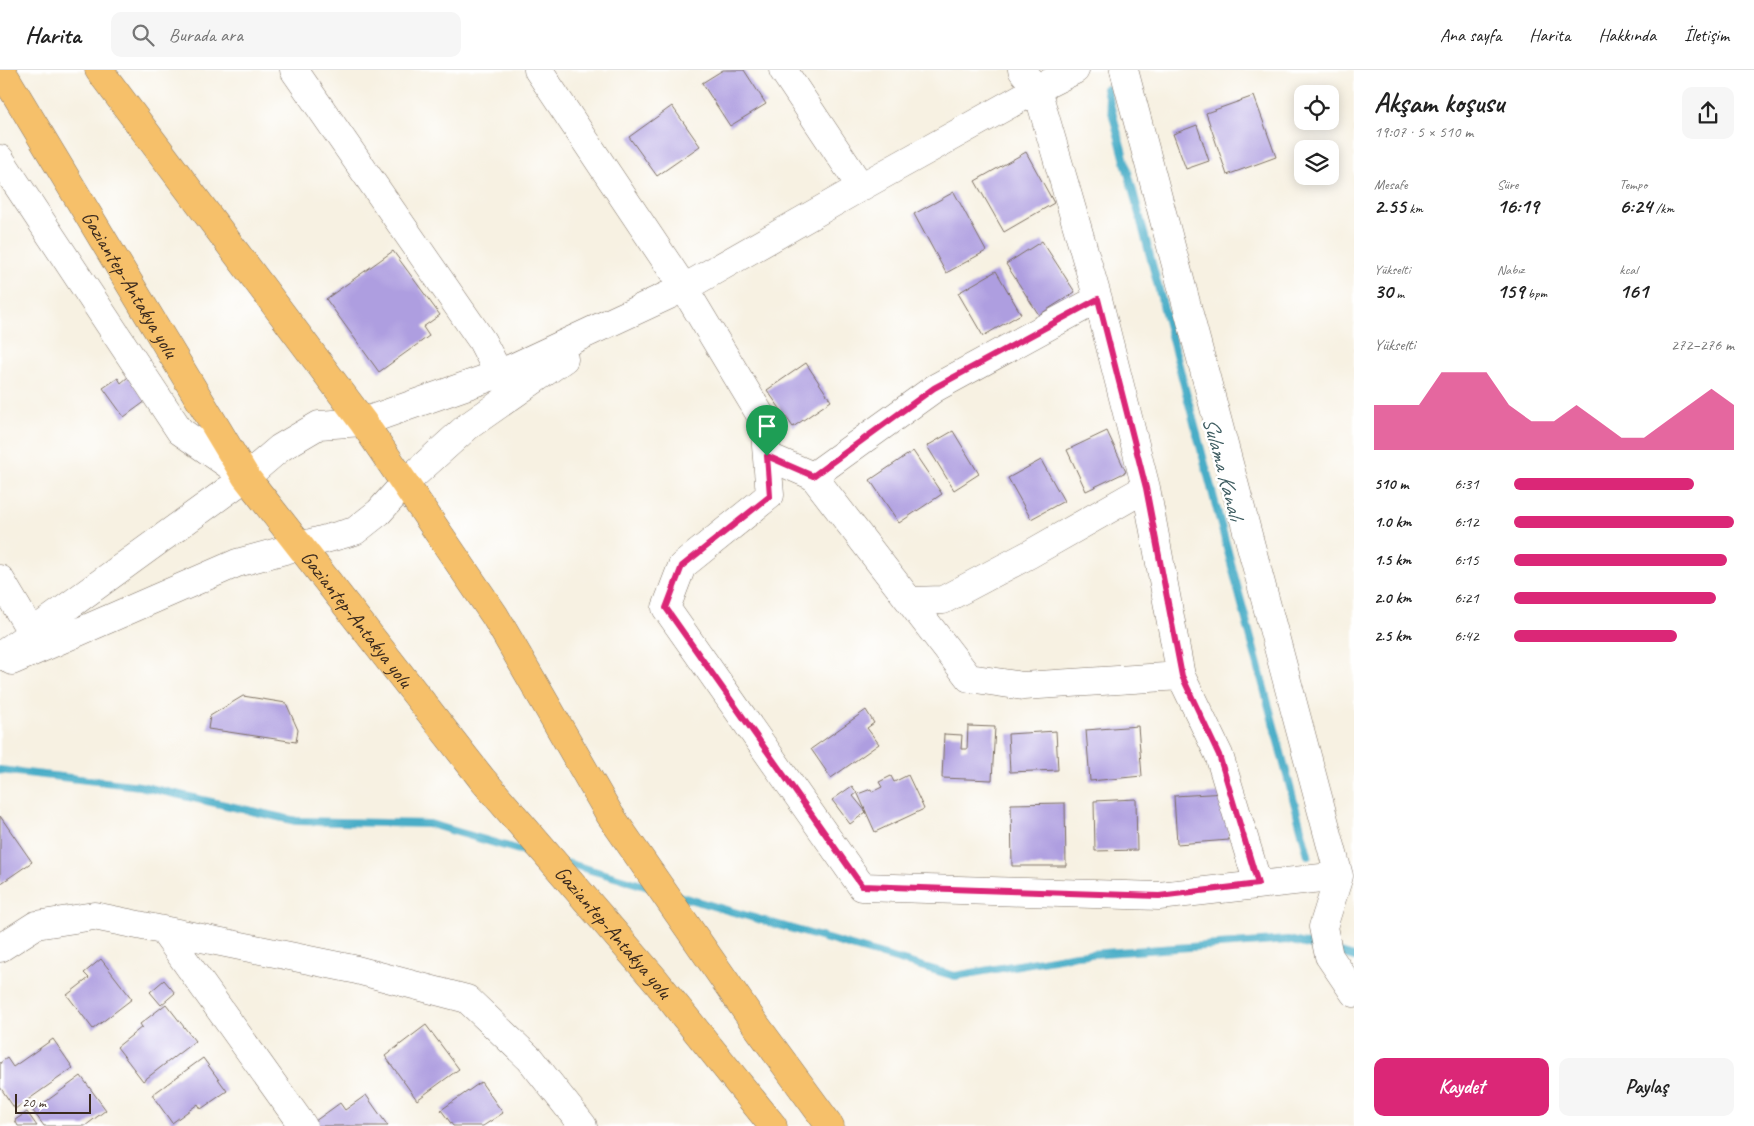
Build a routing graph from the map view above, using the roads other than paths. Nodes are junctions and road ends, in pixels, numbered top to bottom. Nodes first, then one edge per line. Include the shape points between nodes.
1 (1, 70) edge
2 (99, 70) edge
3 (294, 70) edge
4 (538, 70) edge
5 (783, 70) edge
6 (803, 70) edge
7 (1075, 70) edge
8 (1124, 70) edge
9 (1030, 80) edge
10 (0, 159) edge
11 (861, 187) junction
12 (684, 288) junction
13 (1098, 299) junction
14 (638, 309) junction
15 (500, 374) junction
16 (363, 422) junction
17 (767, 456) junction
18 (813, 476) junction
19 (246, 477) junction
20 (405, 483) junction
21 (1146, 488) junction
22 (300, 547) junction
23 (0, 580) edge
24 (910, 601) junction
25 (32, 633) junction
26 (0, 656) edge
27 (0, 666) edge
28 (1182, 676) junction
29 (1339, 876) junction
30 (1258, 884) junction
31 (163, 930) junction
32 (0, 948) edge
33 (1354, 993) edge
34 (303, 1126) edge
35 (583, 1126) edge
36 (773, 1126) edge
37 (830, 1126) edge

1 - 19 highway, Gaziantep-Antakya yolu
2 - 16 highway
3 - 15 street via 482,341
4 - 12 street
5 - 11 street
6 - 11 street
7 - 9 street
8 - 29 street
9 - 11 street
9 - 13 street
10 - 19 street via 180,431
11 - 12 street
12 - 14 street
12 - 17 street via 764,421
13 - 18 street via 934,388
13 - 21 street
14 - 15 street
14 - 20 street via 467,427
15 - 16 street
16 - 19 street via 319,425 280,448
16 - 20 highway
17 - 18 street
17 - 30 street via 770,496 682,566 666,608 862,886 1159,896
18 - 24 street
19 - 22 highway, Gaziantep-Antakya yolu
19 - 25 street
20 - 22 street via 379,512 355,532
20 - 37 highway via 495,616 610,815
21 - 24 street via 944,600
21 - 28 street
22 - 27 street via 237,563
22 - 36 highway, Gaziantep-Antakya yolu via 482,779 656,981
23 - 25 street
24 - 28 street via 969,678 1023,686
25 - 26 street
28 - 30 street via 1219,755
29 - 30 street
29 - 33 street via 1323,927 1329,956
31 - 32 street via 94,916 36,925
31 - 34 street
31 - 35 street via 352,969 467,999 530,1058

